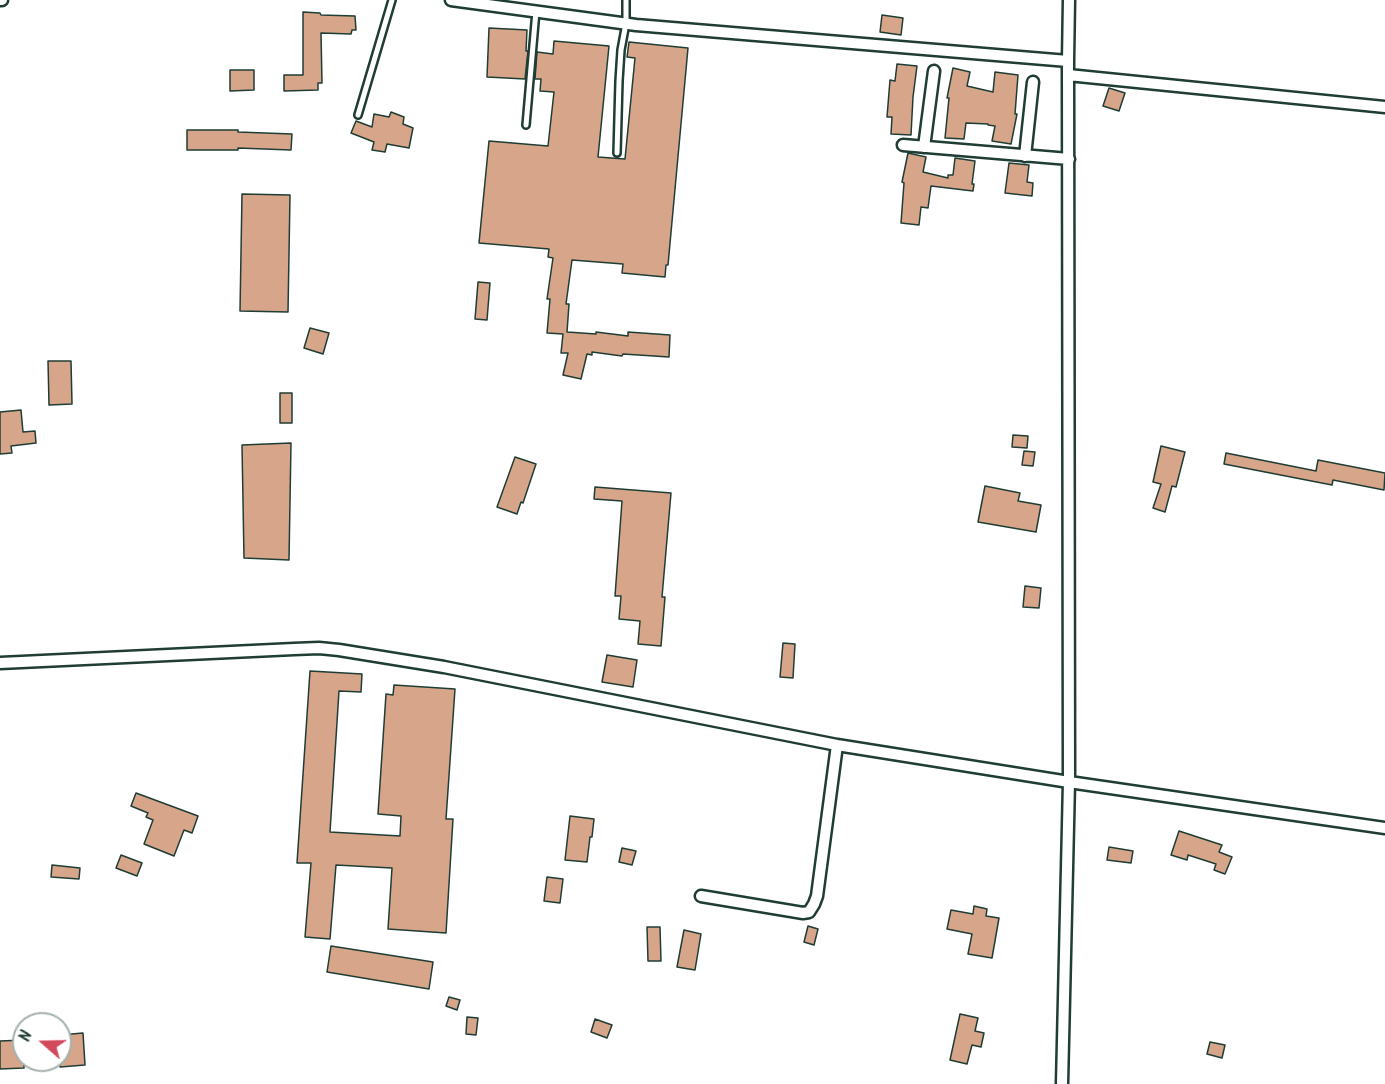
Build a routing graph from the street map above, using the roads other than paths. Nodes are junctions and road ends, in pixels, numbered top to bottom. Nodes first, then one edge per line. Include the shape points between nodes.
1 (392, 0) edge
2 (450, 0) edge
3 (626, 0) edge
4 (1069, 0) edge
5 (536, 11) junction
6 (626, 23) junction
7 (1068, 61) junction
8 (934, 71) dead end
9 (1068, 75) junction
10 (1033, 82) dead end
11 (1385, 107) edge
12 (358, 115) dead end
13 (526, 125) dead end
14 (903, 145) dead end
15 (924, 147) junction
16 (617, 153) dead end
17 (1025, 156) junction
18 (1069, 159) junction
19 (0, 663) edge
20 (837, 745) junction
21 (1070, 782) junction
22 (1385, 828) edge
23 (701, 896) dead end
24 (1062, 1084) edge

1 - 12 lane
2 - 5 street
3 - 6 lane
4 - 7 street
5 - 6 street
5 - 13 lane
6 - 7 street
6 - 16 lane via 621,50
7 - 9 street
8 - 15 street
9 - 11 street
9 - 18 street
10 - 17 street
14 - 15 street
15 - 17 street
17 - 18 street
18 - 21 street
19 - 20 street via 329,649 444,667
20 - 21 street
20 - 23 street via 817,896 808,912
21 - 22 street
21 - 24 street

